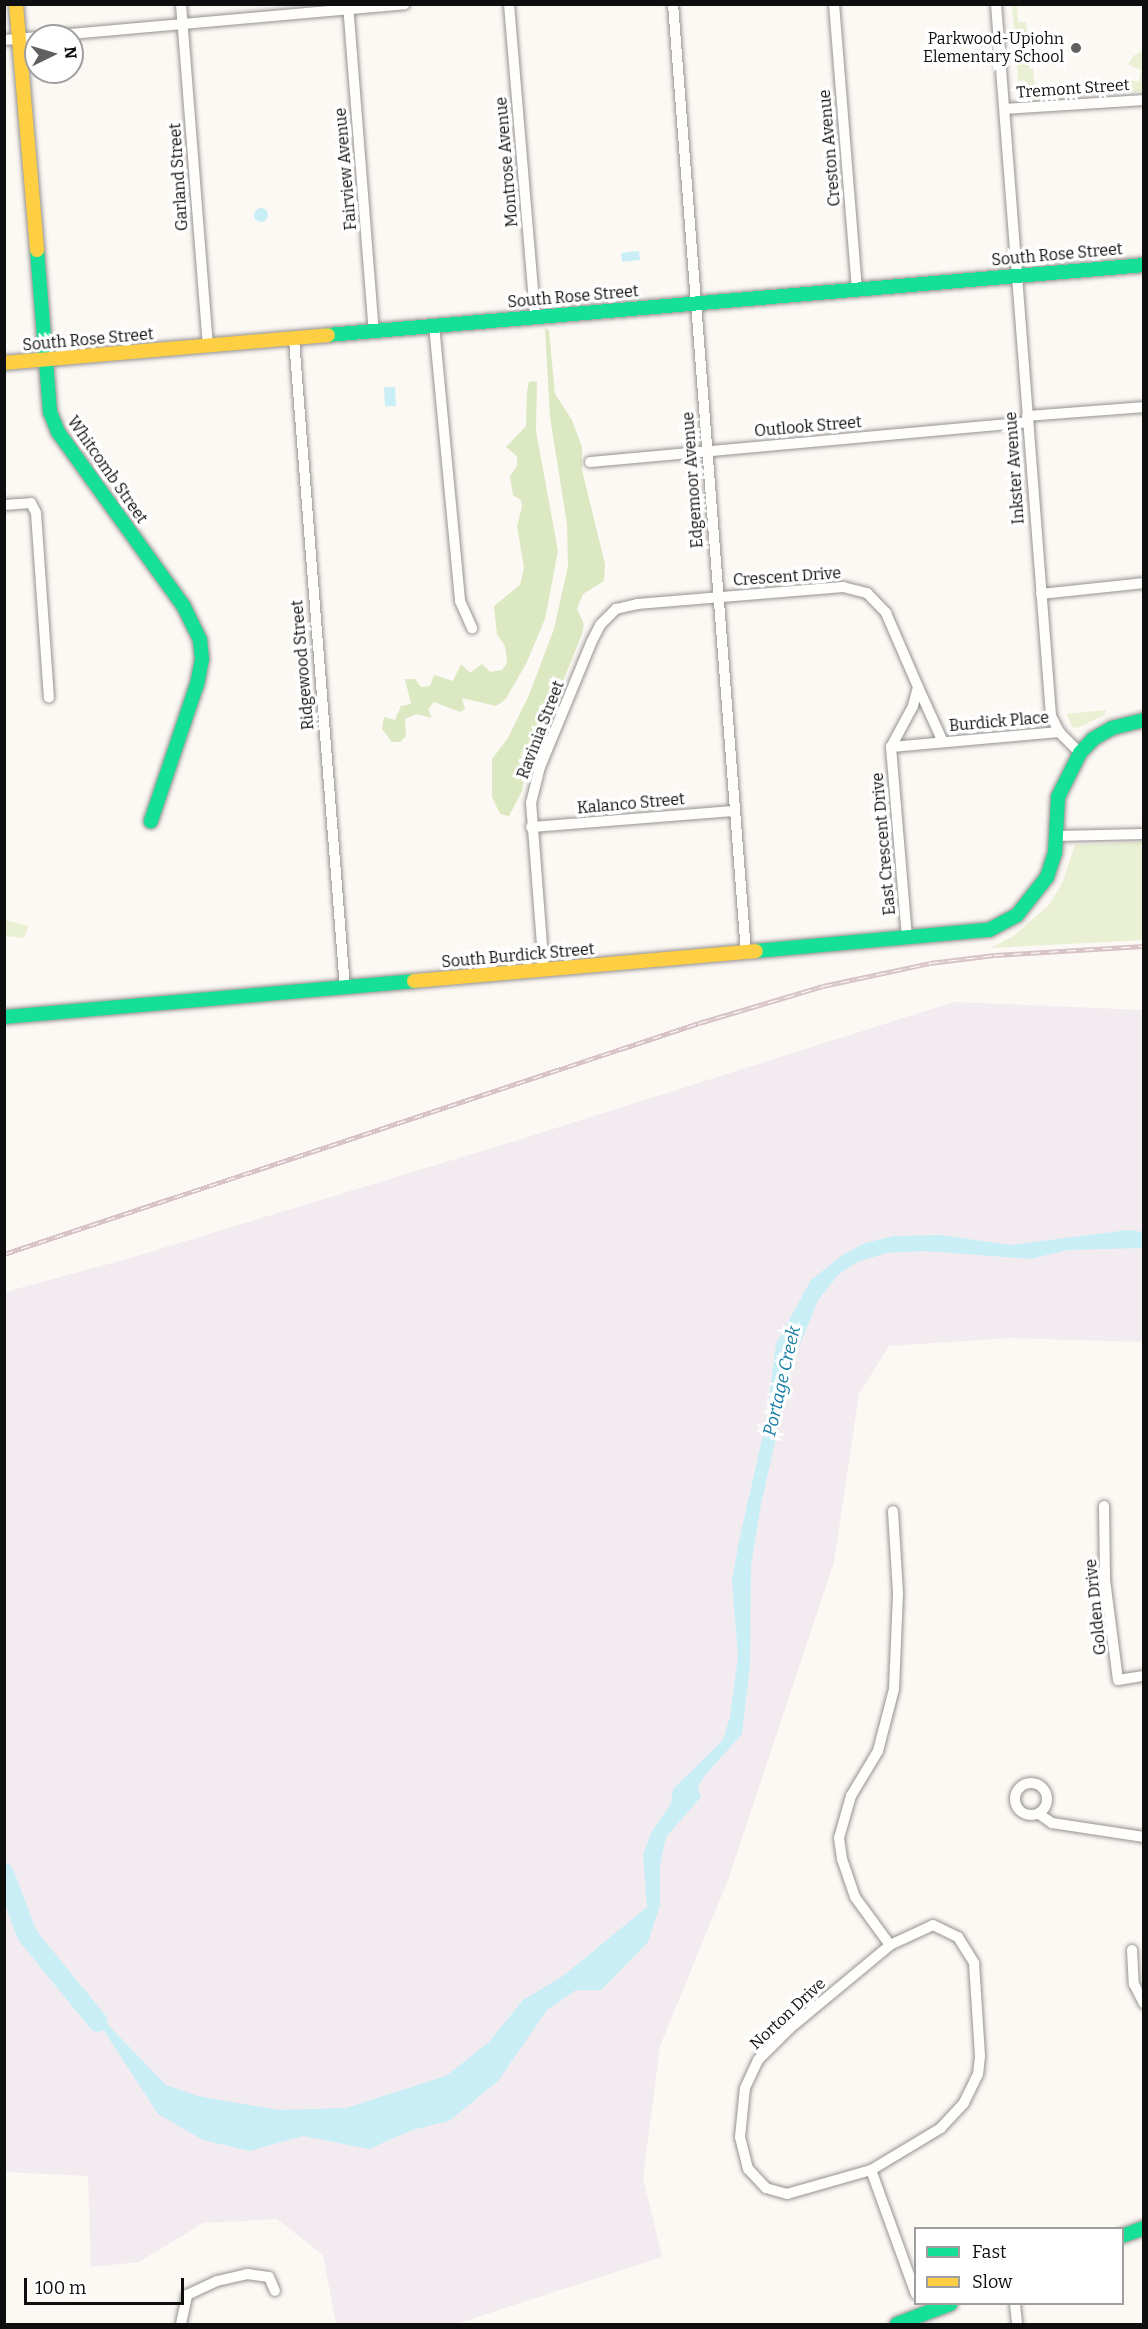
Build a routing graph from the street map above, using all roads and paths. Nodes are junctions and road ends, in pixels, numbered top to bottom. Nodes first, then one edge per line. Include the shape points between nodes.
1 (16, 4) edge
2 (181, 4) edge
3 (405, 4) edge
4 (509, 4) edge
5 (673, 4) edge
6 (834, 4) edge
7 (996, 4) edge
8 (348, 7) edge
9 (183, 23) junction
10 (84, 33) edge
11 (24, 38) edge
12 (19, 39) junction
13 (4, 40) edge
14 (1143, 100) edge
15 (1005, 109) junction
16 (1143, 265) edge
17 (1017, 275) junction
18 (857, 290) junction
19 (694, 303) junction
20 (535, 316) junction
21 (434, 325) junction
22 (374, 331) junction
23 (294, 339) junction
24 (208, 346) junction
25 (45, 360) junction
26 (4, 363) edge
27 (1143, 407) edge
28 (1028, 419) junction
29 (707, 451) junction
30 (590, 462) dead end
31 (4, 505) edge
32 (1143, 583) edge
33 (1041, 594) junction
34 (717, 598) junction
35 (608, 615) joint
36 (472, 628) dead end
37 (918, 687) junction
38 (49, 698) dead end
39 (1143, 720) edge
40 (1059, 732) junction
41 (943, 742) junction
42 (891, 747) junction
43 (1080, 753) junction
44 (734, 811) junction
45 (151, 821) dead end
46 (531, 827) junction
47 (1143, 834) edge
48 (1056, 836) junction
49 (907, 939) junction
50 (746, 953) junction
51 (544, 971) junction
52 (345, 988) junction
53 (4, 1017) edge
54 (1104, 1506) dead end
55 (894, 1511) dead end
56 (1143, 1676) edge
57 (1039, 1814) dead end
58 (1143, 1837) edge
59 (890, 1945) junction
60 (1132, 1950) dead end
61 (1143, 2004) edge
62 (871, 2170) junction
63 (1143, 2228) edge
64 (1124, 2235) edge
65 (275, 2291) dead end
66 (914, 2291) edge
67 (944, 2305) edge
68 (1015, 2305) edge
69 (920, 2309) edge
70 (181, 2325) edge
71 (897, 2325) edge
72 (1017, 2325) edge

1 - 12 street, Whitcomb Street
2 - 9 street, Garland Street
3 - 8 street
4 - 20 street, Montrose Avenue
5 - 19 street, Edgemoor Avenue
6 - 18 street, Creston Avenue
7 - 15 street, Inkster Avenue
8 - 9 street
8 - 22 street, Fairview Avenue
9 - 10 street
9 - 24 street, Garland Street
11 - 12 street
12 - 13 street
12 - 25 street, Whitcomb Street
14 - 15 street, Tremont Street
15 - 17 street, Inkster Avenue
16 - 17 street, South Rose Street
17 - 18 street, South Rose Street
17 - 28 street, Inkster Avenue
18 - 19 street, South Rose Street
19 - 20 street, South Rose Street
19 - 29 street, Edgemoor Avenue
20 - 21 street, South Rose Street
21 - 22 street, South Rose Street
21 - 36 street via 460,600
22 - 23 street, South Rose Street
23 - 24 street, South Rose Street
23 - 52 street, Ridgewood Street
24 - 25 street, South Rose Street
25 - 26 street, South Rose Street
25 - 45 street, Whitcomb Street via 50,412 58,432 184,607 200,640 202,662 197,684
27 - 28 street, Outlook Street
28 - 29 street, Outlook Street
28 - 33 street, Inkster Avenue
29 - 30 street, Outlook Street
29 - 34 street, Edgemoor Avenue
31 - 38 street via 31,503 36,513
32 - 33 street
33 - 40 street, Inkster Avenue via 1051,716
34 - 35 street, Crescent Drive via 637,604
34 - 37 street, Crescent Drive via 843,586 867,593 886,612
34 - 44 street, Edgemoor Avenue
35 - 46 street, Ravinia Street via 591,641 540,767 531,803
37 - 41 street, Burdick Place
37 - 42 street via 913,706
39 - 43 street via 1112,728 1093,739
40 - 41 street, Burdick Place
40 - 43 street, Inkster Avenue
41 - 42 street, Burdick Place
42 - 49 street, East Crescent Drive
43 - 48 street via 1061,787
44 - 46 street, Kalanco Street
44 - 50 street, Edgemoor Avenue
46 - 51 street, Ravinia Street
47 - 48 street
48 - 49 street, South Burdick Street via 1047,877 1027,906 1006,923 989,930
49 - 50 street, South Burdick Street
50 - 51 street, South Burdick Street
51 - 52 street, South Burdick Street
52 - 53 street, South Burdick Street
54 - 56 street, Golden Drive via 1105,1580 1118,1680
55 - 59 street via 898,1593 894,1689 878,1751 851,1796 840,1838 842,1859 855,1897
57 - 58 street via 1061,1825
59 - 62 street, Norton Drive via 933,1925 958,1937 974,1963 980,2056 973,2087 952,2120
59 - 62 street, Norton Drive via 767,2049 748,2080 739,2117 748,2169 756,2180 776,2192 788,2194
60 - 61 street via 1134,1984
62 - 66 street
63 - 64 street
65 - 70 street via 269,2277 247,2274 230,2278 187,2295
67 - 69 street
68 - 72 street
69 - 71 street

